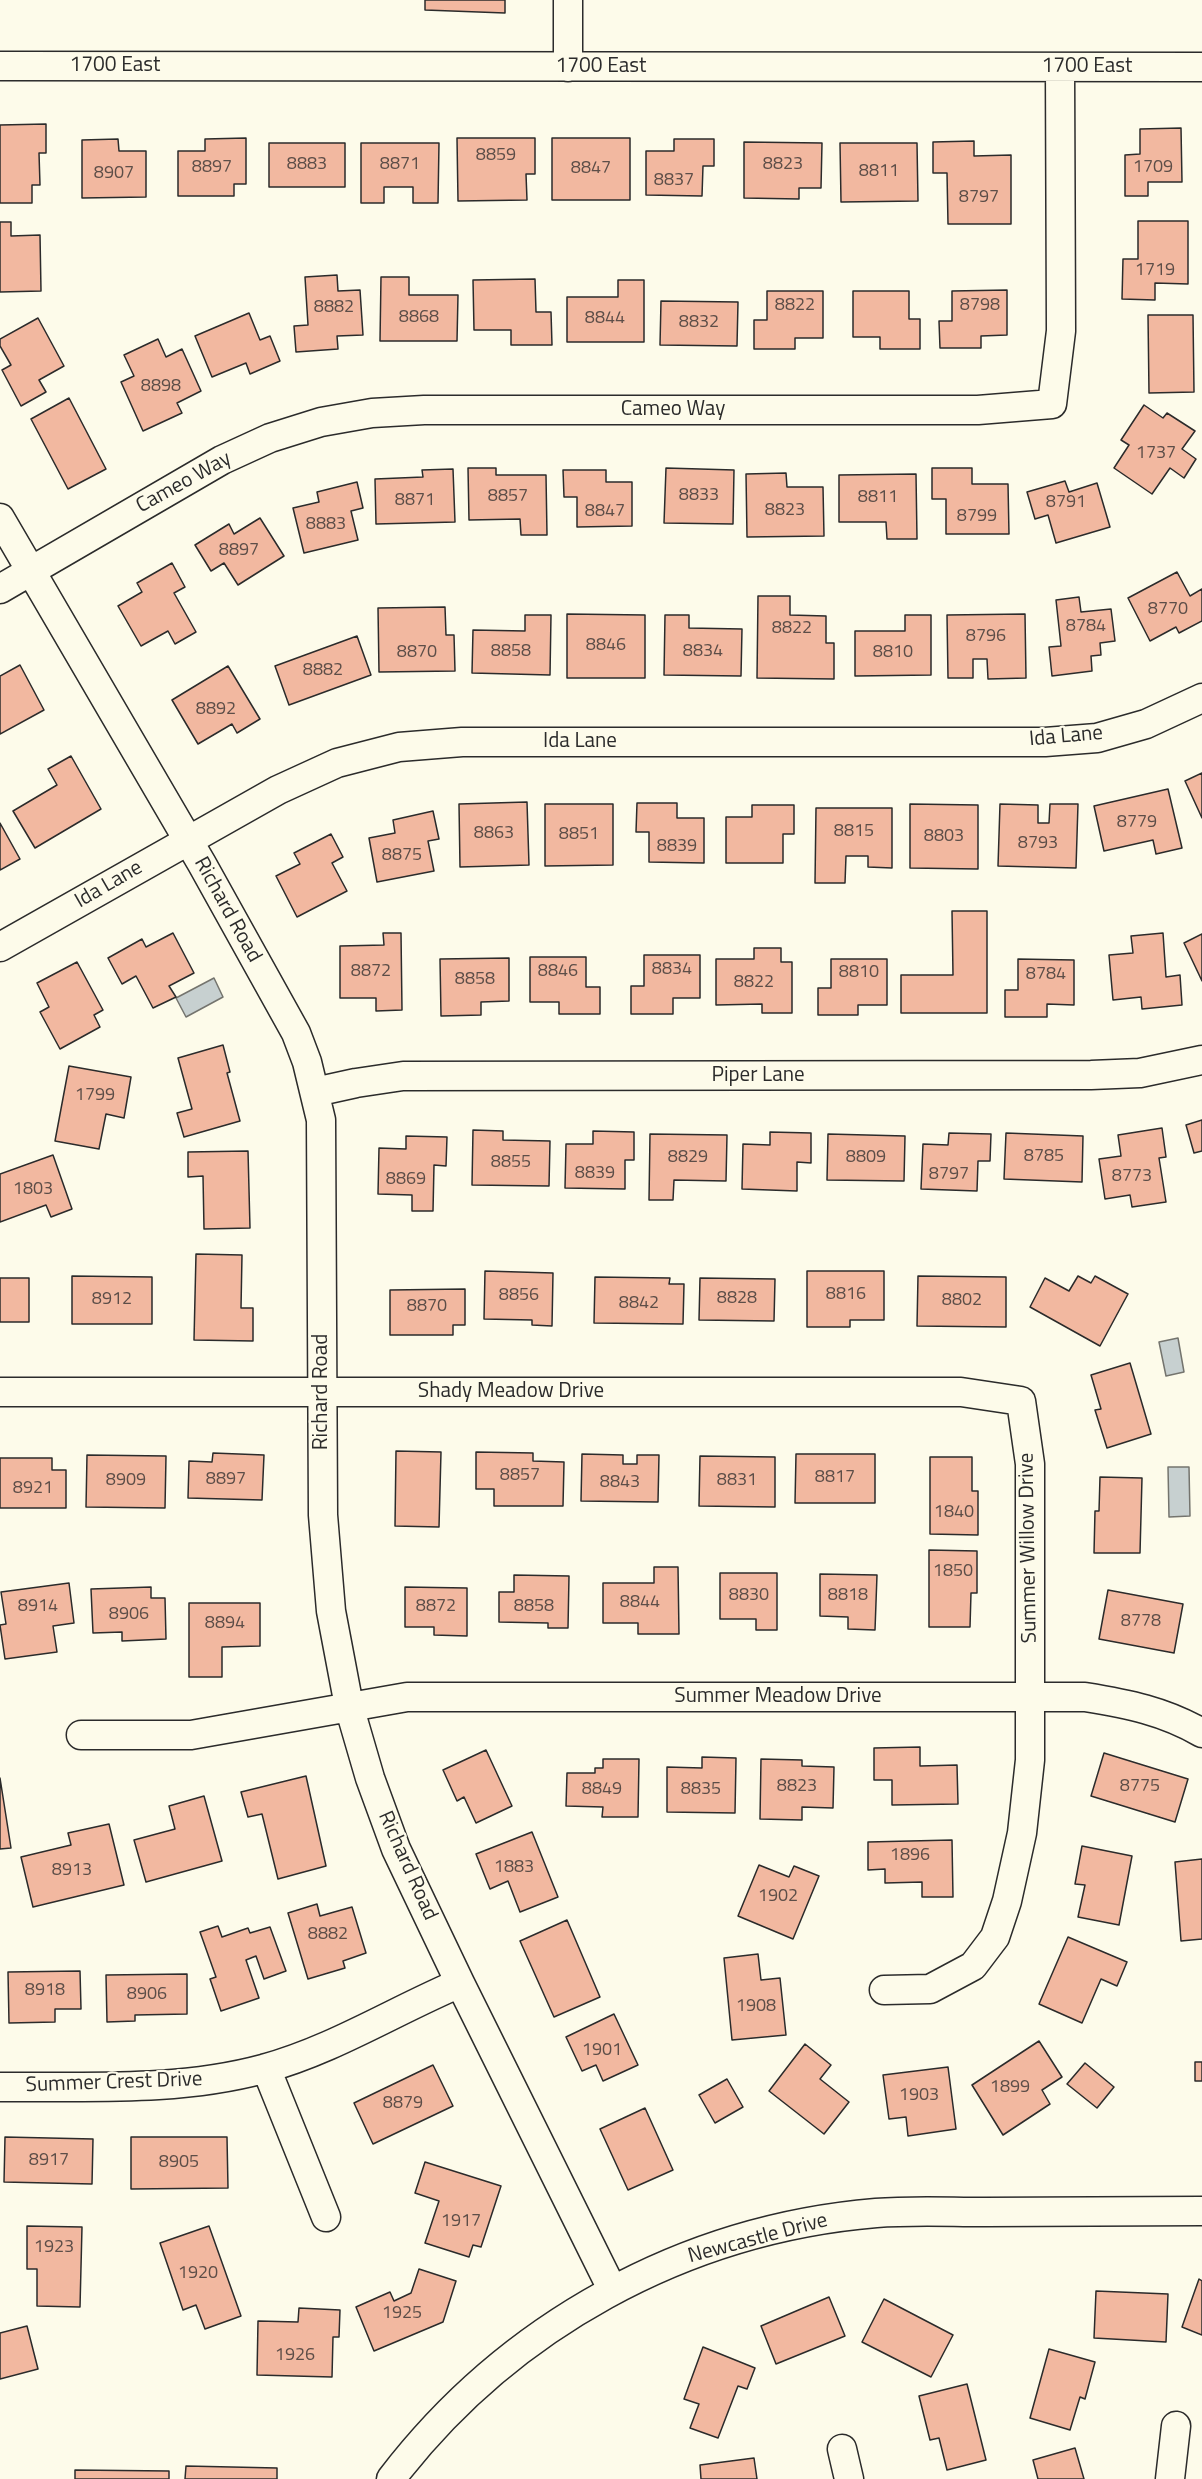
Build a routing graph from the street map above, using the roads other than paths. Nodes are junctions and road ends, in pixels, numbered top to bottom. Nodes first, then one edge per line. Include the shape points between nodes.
1 (568, 0) edge
2 (0, 66) edge
3 (568, 67) junction
4 (1060, 67) junction
5 (1202, 67) edge
6 (0, 518) edge
7 (30, 571) junction
8 (0, 589) edge
9 (1202, 698) edge
10 (188, 840) junction
11 (0, 947) edge
12 (1202, 1060) edge
13 (315, 1092) junction
14 (0, 1392) edge
15 (322, 1393) junction
16 (1021, 1401) joint
17 (1030, 1696) junction
18 (349, 1706) junction
19 (1202, 1733) edge
20 (81, 1735) dead end
21 (460, 1983) junction
22 (884, 1990) dead end
23 (266, 2068) junction
24 (0, 2087) edge
25 (1202, 2211) edge
26 (326, 2217) dead end
27 (612, 2289) junction
28 (1176, 2426) dead end
29 (842, 2449) dead end
30 (391, 2479) edge
31 (849, 2479) edge
32 (1170, 2479) edge

1 - 3 street
2 - 3 street, 1700 East
3 - 4 street, 1700 East
4 - 5 street, 1700 East
4 - 7 street, Cameo Way via 1061,331 1052,404 978,410 372,412 270,438 222,460
6 - 7 street, Richard Road
7 - 8 street, Cameo Way
7 - 10 street, Richard Road
9 - 10 street, Ida Lane via 1146,723 1097,738 1045,742 462,742 399,747 337,763 278,790
10 - 11 street, Ida Lane
10 - 13 street, Richard Road via 296,1033
12 - 13 street, Piper Lane via 1140,1073 1092,1076 403,1076
13 - 15 street, Richard Road via 323,1158
14 - 15 street, Shady Meadow Drive
15 - 16 street, Shady Meadow Drive via 961,1392
15 - 18 street, Richard Road via 323,1515 331,1611
16 - 17 street, Summer Willow Drive via 1030,1464
17 - 18 street, Summer Meadow Drive via 407,1697
17 - 19 street, Summer Meadow Drive via 1085,1697 1137,1705
17 - 22 street, Summer Willow Drive via 1030,1760 1022,1833 995,1937 973,1966 930,1989
18 - 20 street, Summer Meadow Drive via 191,1735
18 - 21 street, Richard Road via 396,1849
21 - 23 street, Summer Crest Drive via 342,2040
21 - 27 street, Richard Road
23 - 24 street, Summer Crest Drive via 190,2084
23 - 26 street
25 - 27 street, Newcastle Drive via 877,2213 798,2224 701,2250
27 - 30 street, Newcastle Drive via 535,2338 492,2374 438,2423
28 - 32 street
29 - 31 street

